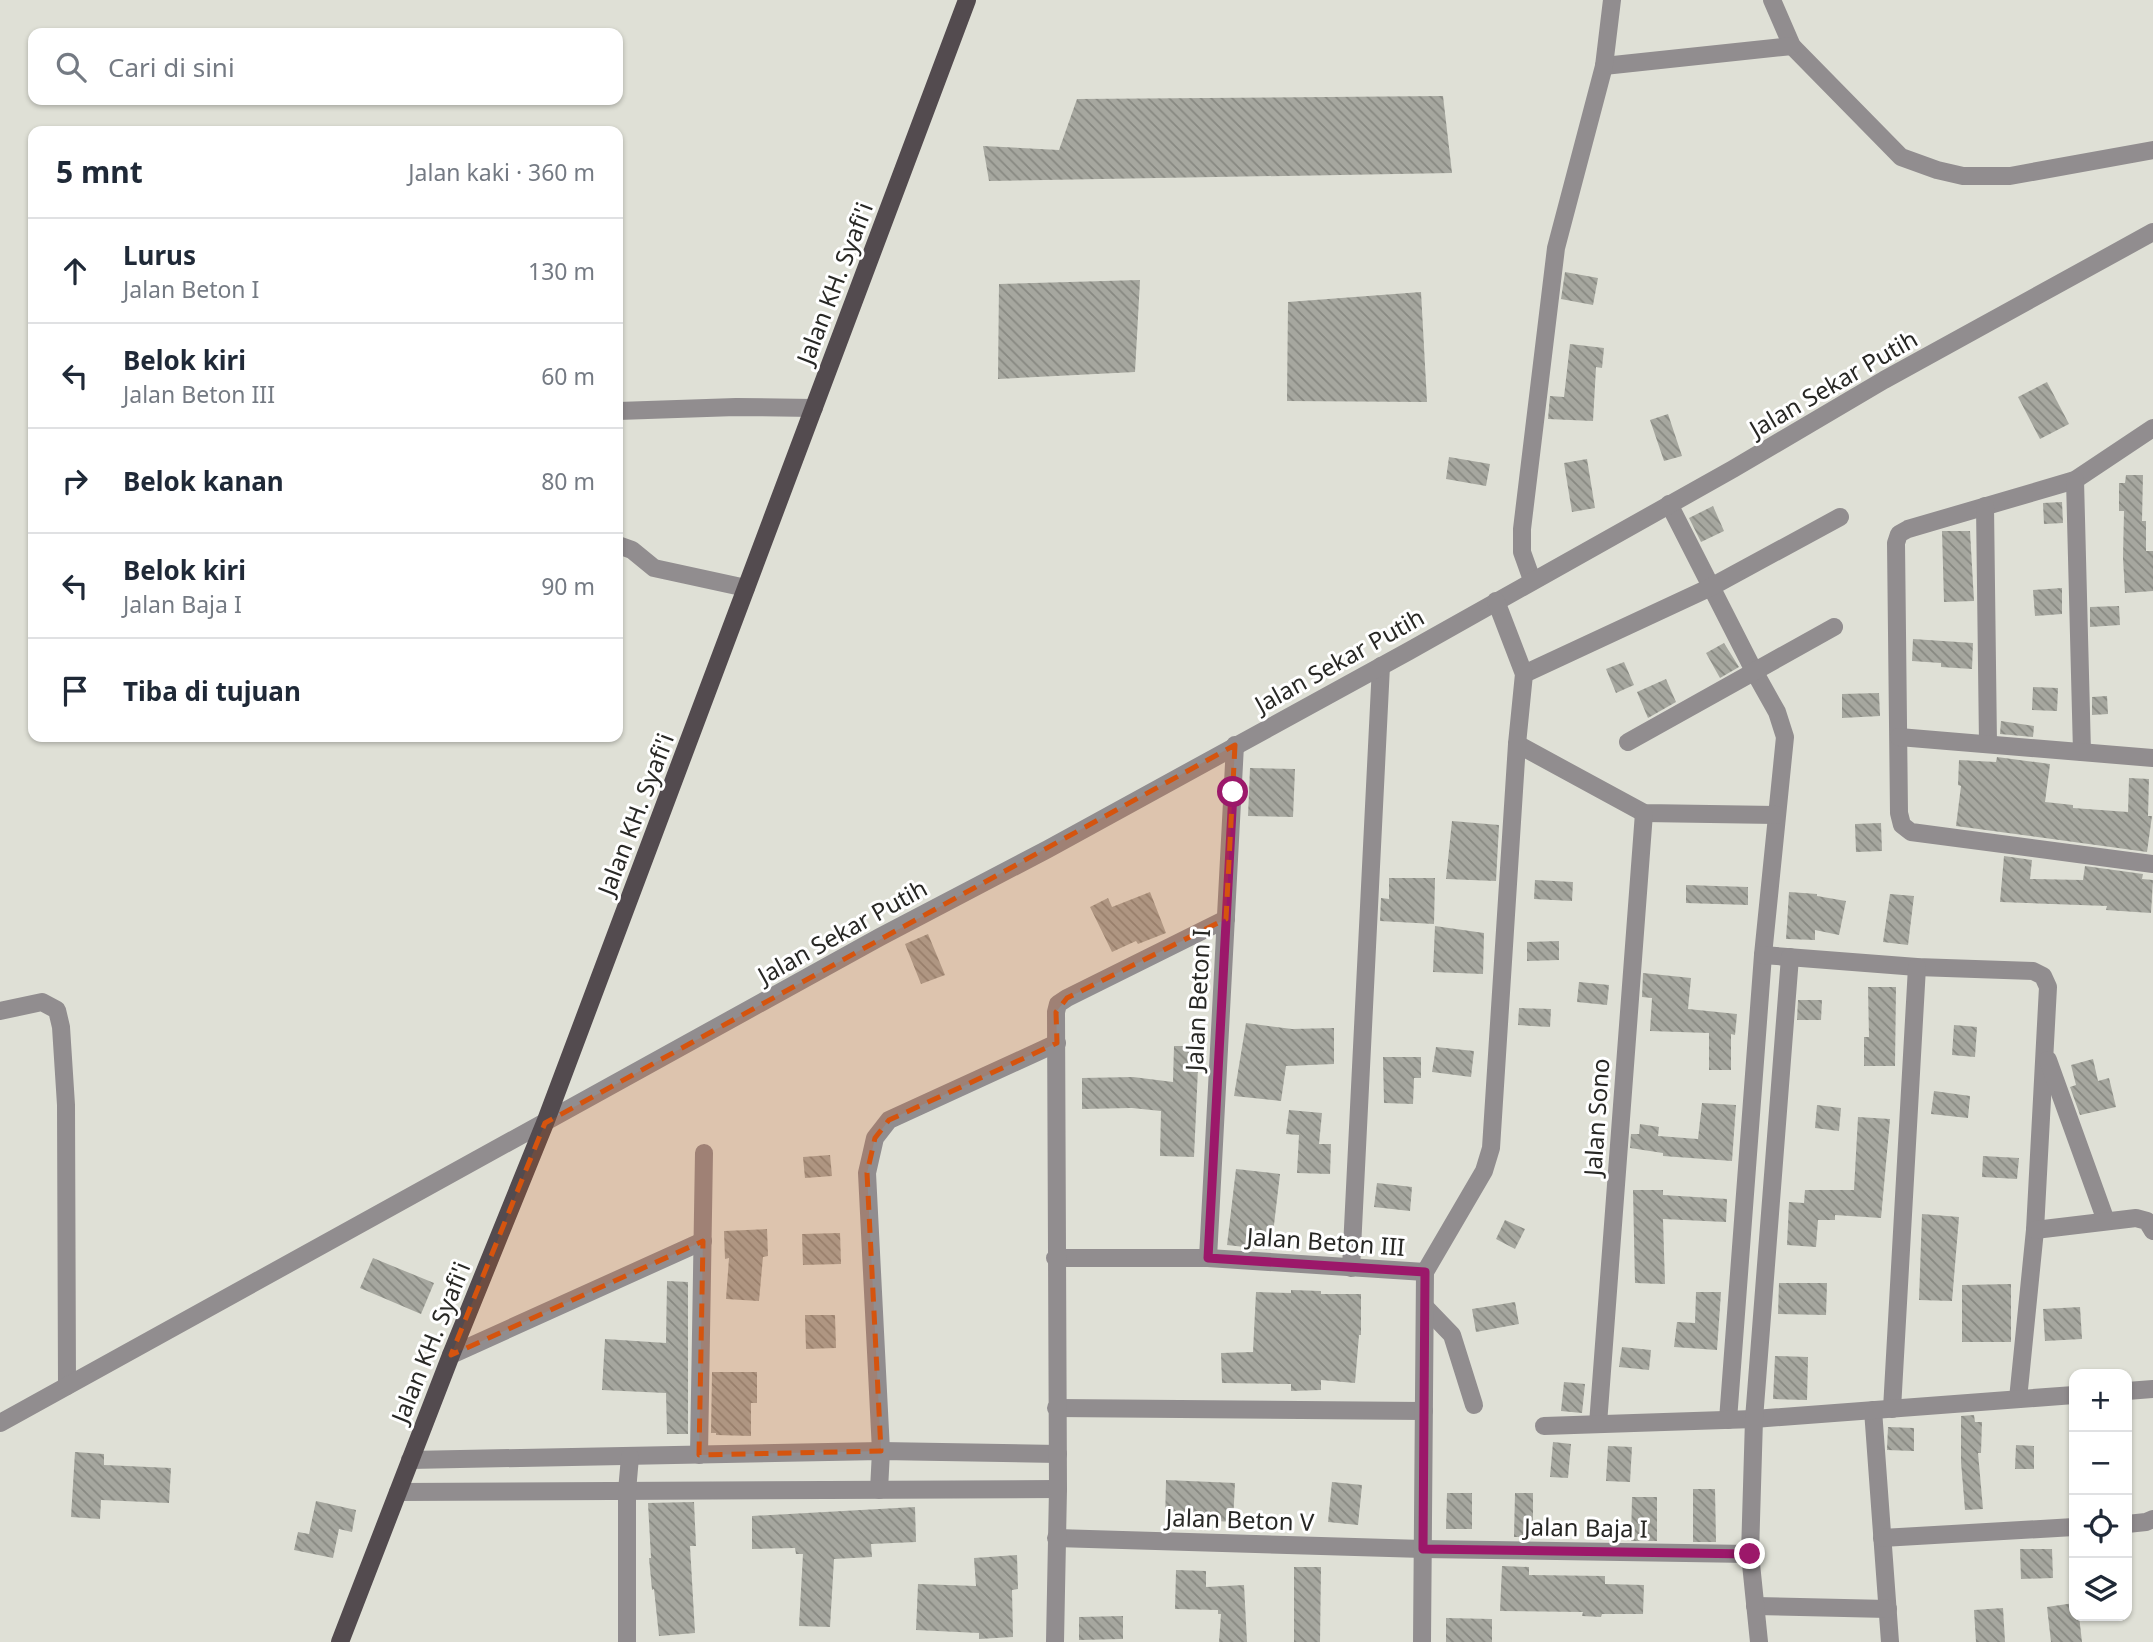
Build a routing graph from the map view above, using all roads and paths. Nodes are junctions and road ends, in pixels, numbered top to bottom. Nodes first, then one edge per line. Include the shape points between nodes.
1 (967, 0) edge
2 (1612, 0) edge
3 (1772, 0) edge
4 (1792, 46) junction
5 (1604, 66) junction
6 (2153, 150) edge
7 (2153, 232) edge
8 (814, 408) junction
9 (623, 411) edge
10 (2153, 428) edge
11 (2074, 480) junction
12 (1669, 505) junction
13 (1985, 506) junction
14 (1840, 517) dead end
15 (623, 547) edge
16 (1532, 580) junction
17 (746, 587) junction
18 (1711, 587) junction
19 (1496, 601) junction
20 (1834, 627) dead end
21 (1381, 666) junction
22 (1754, 671) junction
23 (1524, 674) junction
24 (1899, 737) junction
25 (1517, 741) junction
26 (1628, 742) dead end
27 (1988, 744) junction
28 (1236, 745) junction
29 (2082, 752) junction
30 (2153, 758) edge
31 (1644, 813) junction
32 (1776, 815) junction
33 (2153, 864) edge
34 (1226, 919) junction
35 (1763, 955) junction
36 (1790, 957) junction
37 (1917, 967) junction
38 (0, 1011) edge
39 (1057, 1043) junction
40 (2045, 1052) junction
41 (545, 1123) junction
42 (704, 1153) dead end
43 (2106, 1221) junction
44 (2035, 1230) junction
45 (2153, 1231) edge
46 (703, 1241) junction
47 (1055, 1258) junction
48 (1208, 1258) junction
49 (1351, 1268) junction
50 (1425, 1272) junction
51 (1425, 1307) junction
52 (451, 1355) junction
53 (67, 1386) junction
54 (2153, 1389) edge
55 (2132, 1391) edge
56 (2069, 1395) edge
57 (2018, 1399) junction
58 (1474, 1405) dead end
59 (1056, 1408) junction
60 (1892, 1409) junction
61 (1873, 1410) junction
62 (1424, 1411) junction
63 (1754, 1419) junction
64 (1728, 1420) junction
65 (0, 1423) edge
66 (1598, 1424) junction
67 (1544, 1426) dead end
68 (881, 1451) junction
69 (1058, 1454) junction
70 (699, 1455) junction
71 (630, 1457) junction
72 (410, 1460) junction
73 (1058, 1489) junction
74 (879, 1490) junction
75 (627, 1491) junction
76 (398, 1492) junction
77 (2153, 1519) edge
78 (2132, 1524) edge
79 (2069, 1527) edge
80 (1056, 1538) junction
81 (1882, 1538) junction
82 (1423, 1549) junction
83 (1750, 1554) junction
84 (1755, 1606) junction
85 (1888, 1609) junction
86 (340, 1642) edge
87 (627, 1642) edge
88 (1055, 1642) edge
89 (1422, 1642) edge
90 (1759, 1642) edge
91 (1890, 1642) edge

1 - 8 main road, Jalan KH. Syafi'i
2 - 5 street
3 - 4 street
4 - 5 street
4 - 6 street via 1901,157 1937,170 1964,176 2010,176
5 - 16 street via 1556,248 1522,529 1522,552
7 - 12 street, Jalan Sekar Putih
8 - 9 street
8 - 17 main road, Jalan KH. Syafi'i
10 - 11 street
11 - 13 street
11 - 29 street
12 - 16 street, Jalan Sekar Putih
12 - 18 street
13 - 24 street via 1899,534
13 - 27 street
14 - 18 street
15 - 17 street via 654,568
16 - 19 street, Jalan Sekar Putih
17 - 41 main road, Jalan KH. Syafi'i
18 - 22 street
18 - 23 street
19 - 21 street, Jalan Sekar Putih
19 - 23 street
20 - 22 street
21 - 28 street, Jalan Sekar Putih
21 - 49 street
22 - 26 street
22 - 32 street via 1785,737
23 - 25 street
24 - 27 street
24 - 33 street via 1899,813 1902,825 1911,832
25 - 31 street
25 - 50 street via 1491,1148 1484,1171
27 - 29 street
28 - 34 street, Jalan Beton I
28 - 41 street, Jalan Sekar Putih
29 - 30 street
31 - 32 street
31 - 66 street, Jalan Sono
32 - 35 street
34 - 39 street via 1058,1004
34 - 48 street, Jalan Beton I
35 - 36 street
35 - 64 street
36 - 37 street
36 - 63 street
37 - 40 street via 2033,971 2043,976 2048,987
37 - 60 street
38 - 53 street via 42,1002 57,1010 61,1027 66,1105
39 - 47 street
39 - 68 street via 890,1120 875,1138 867,1172
40 - 43 street
40 - 44 street
41 - 52 main road, Jalan KH. Syafi'i
41 - 53 street, Jalan Sekar Putih
42 - 46 street
43 - 44 street
43 - 45 street via 2136,1217 2147,1221
44 - 57 street
46 - 52 street
46 - 70 street
47 - 48 street, Jalan Beton III
47 - 59 street
48 - 49 street, Jalan Beton III
49 - 50 street, Jalan Beton III
50 - 51 street
51 - 58 street via 1452,1335
51 - 62 street
52 - 72 main road, Jalan KH. Syafi'i
53 - 65 street, Jalan Sekar Putih
54 - 55 street
56 - 57 street
57 - 60 street
59 - 62 street
59 - 69 street
60 - 61 street
61 - 63 street
61 - 81 street
62 - 82 street
63 - 64 street
63 - 83 street
64 - 66 street
66 - 67 street
68 - 69 street
68 - 70 street
68 - 74 street
69 - 73 street
70 - 71 street
71 - 72 street
71 - 75 street
72 - 76 main road, Jalan KH. Syafi'i
73 - 74 street
73 - 80 street
74 - 75 street
75 - 76 street
75 - 87 street
76 - 86 main road, Jalan KH. Syafi'i
77 - 78 street
79 - 81 street
80 - 82 street, Jalan Beton V
80 - 88 street
81 - 85 street
82 - 83 street, Jalan Baja I
82 - 89 street
83 - 84 street
84 - 85 street
84 - 90 street
85 - 91 street

